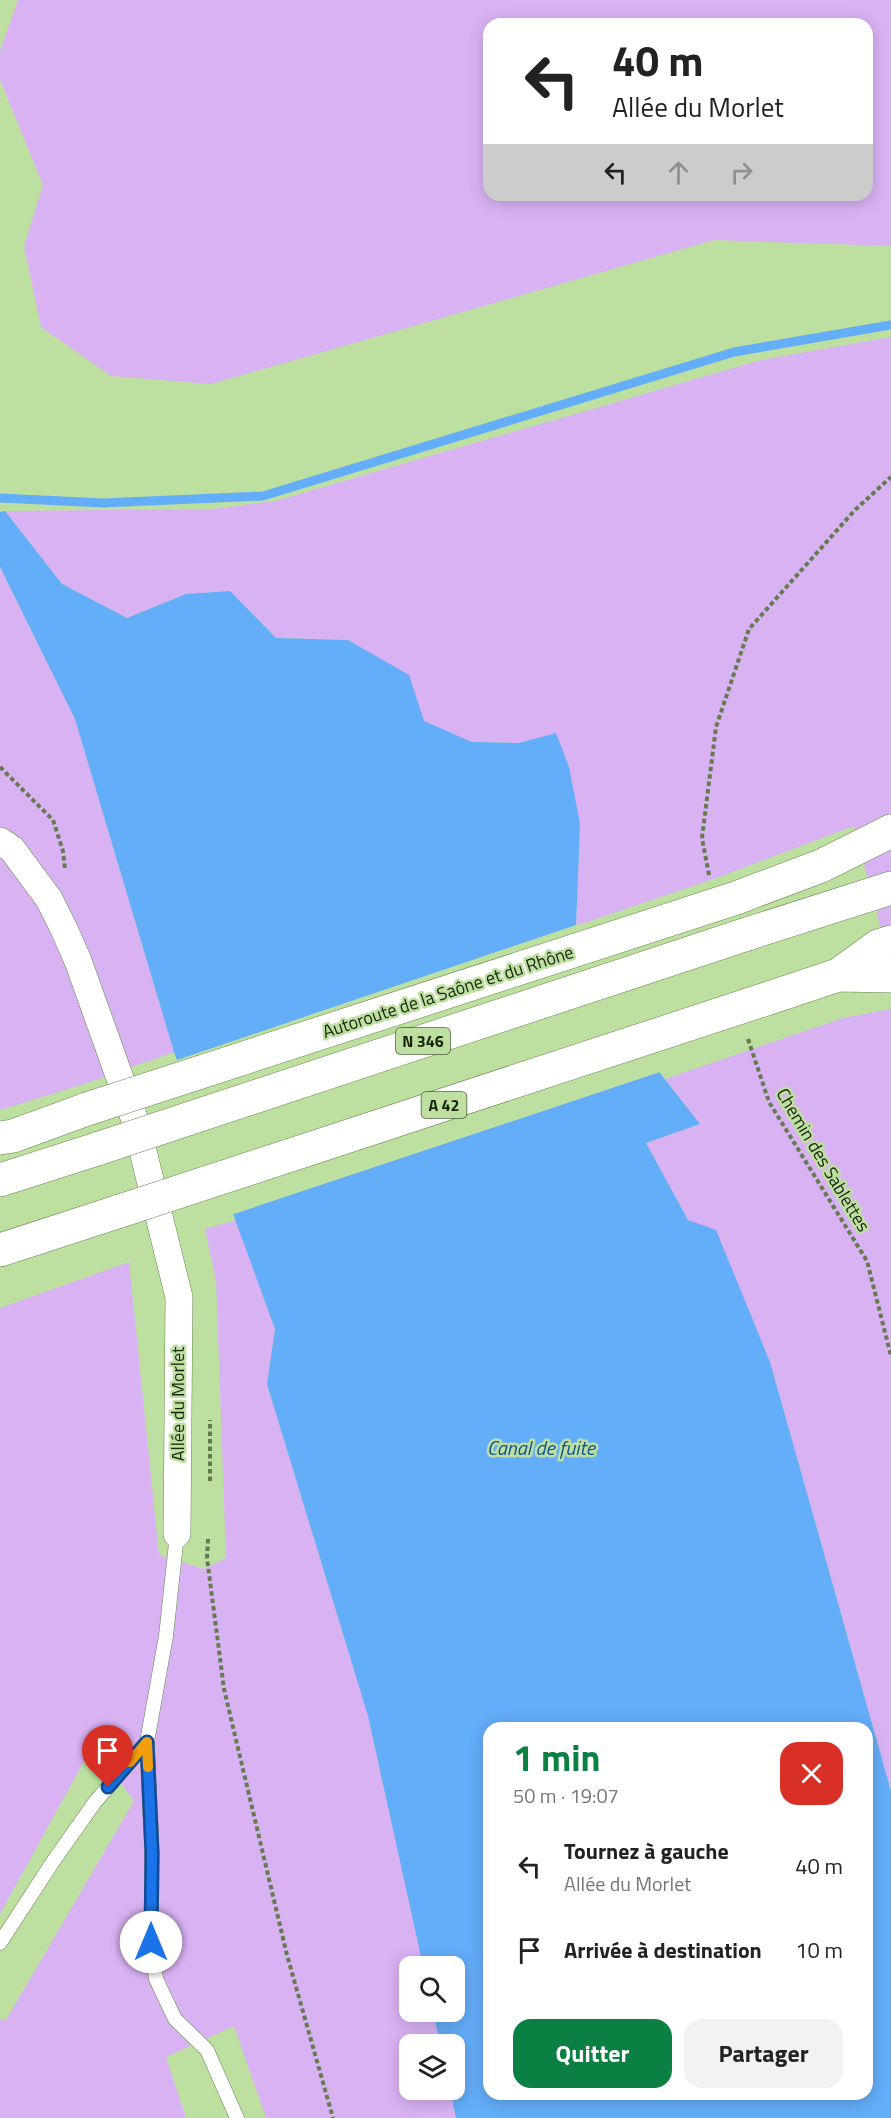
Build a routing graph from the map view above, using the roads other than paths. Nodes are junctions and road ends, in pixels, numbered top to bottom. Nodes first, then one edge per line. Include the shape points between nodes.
1 (891, 831) edge
2 (6, 845) edge
3 (891, 888) edge
4 (885, 944) edge
5 (838, 975) junction
6 (891, 976) edge
7 (4, 1138) edge
8 (0, 1180) edge
9 (0, 1250) edge
10 (177, 1534) joint
11 (147, 1742) junction
12 (0, 1943) edge
13 (237, 2118) edge

1 - 7 highway, Autoroute de la Saône et du Rhône, bridge via 821,866 723,890
2 - 10 street, Allée du Morlet via 49,899 78,962 136,1123 179,1297
3 - 8 highway, N 346, bridge
4 - 5 highway
5 - 6 highway, A 42
5 - 9 highway, A 42, bridge
10 - 11 lane, Allée du Morlet via 166,1636
11 - 12 lane via 95,1802
11 - 13 lane, Allée du Morlet via 151,1942 156,1979 175,2019 207,2050

